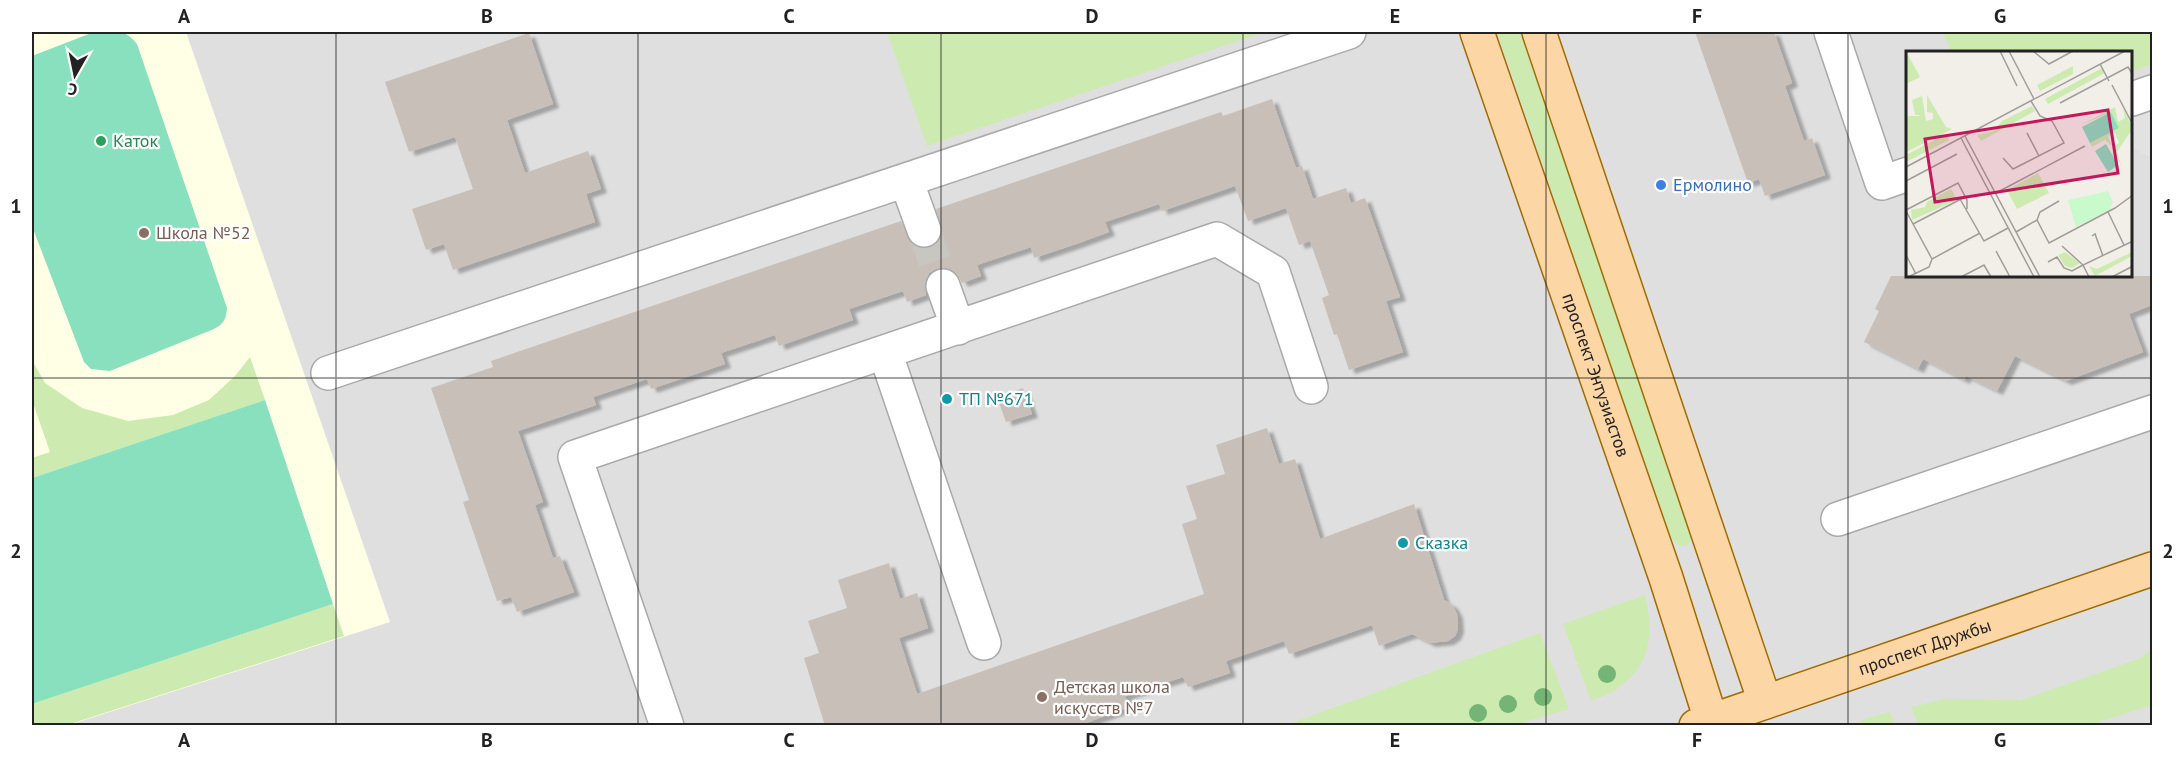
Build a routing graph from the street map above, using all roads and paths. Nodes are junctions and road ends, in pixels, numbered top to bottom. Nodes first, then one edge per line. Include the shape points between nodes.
1 (1349, 32) edge
2 (1477, 32) edge
3 (1539, 32) edge
4 (1831, 32) edge
5 (2152, 92) edge
6 (2133, 99) edge
7 (1906, 175) edge
8 (906, 180) junction
9 (924, 230) tunnel mouth
10 (943, 286) tunnel mouth
11 (958, 328) junction
12 (885, 352) junction
13 (328, 373) dead end
14 (1311, 387) dead end
15 (2152, 412) edge
16 (1838, 519) dead end
17 (2152, 568) edge
18 (984, 643) dead end
19 (1765, 702) junction
20 (1704, 723) edge
21 (667, 726) edge

1 - 8 lane
2 - 20 main road, проспект Энтузиастов via 1662,567
3 - 19 main road
4 - 7 lane via 1882,183
5 - 6 lane
8 - 9 lane
8 - 13 lane
10 - 11 lane
11 - 12 lane
11 - 14 lane via 1217,239 1273,272
12 - 18 lane
12 - 21 lane via 575,457
15 - 16 lane
17 - 19 main road, проспект Дружбы
19 - 20 main road, проспект Дружбы

